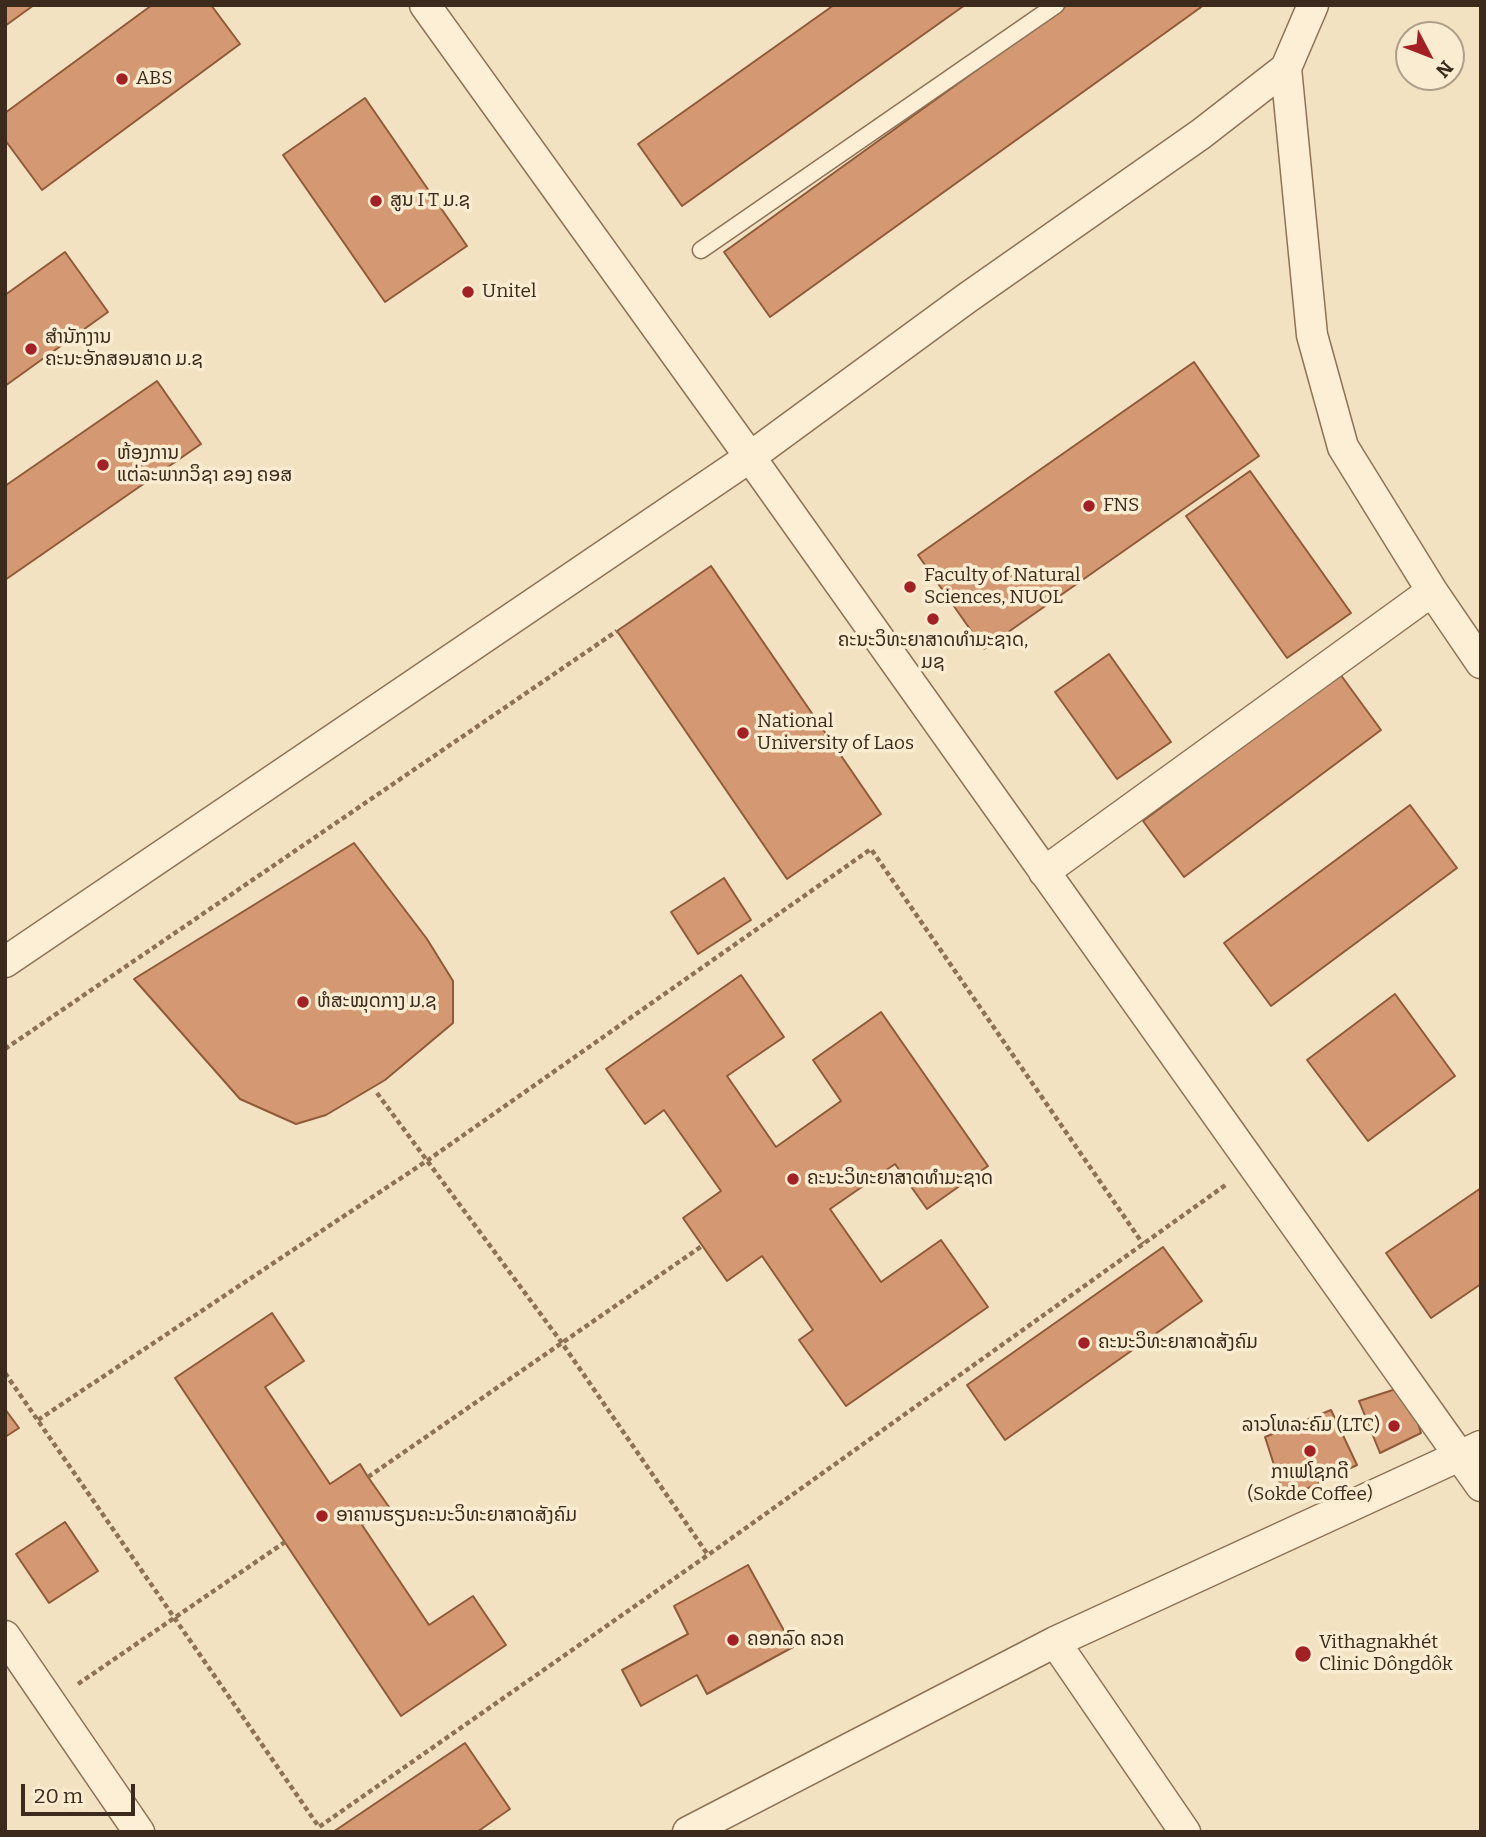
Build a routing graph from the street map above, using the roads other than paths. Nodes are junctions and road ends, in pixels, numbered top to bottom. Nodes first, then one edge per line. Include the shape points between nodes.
1 (425, 5) edge
2 (1056, 5) edge
3 (1313, 5) edge
4 (1286, 68) junction
5 (701, 250) dead end
6 (750, 457) junction
7 (1432, 591) junction
8 (1481, 663) edge
9 (1044, 872) junction
10 (5, 962) edge
11 (1470, 1451) edge
12 (1481, 1486) edge
13 (5, 1636) edge
14 (1055, 1642) junction
15 (139, 1832) edge
16 (688, 1832) edge
17 (1185, 1832) edge

1 - 6 street
2 - 5 lane
3 - 4 street
4 - 6 street
4 - 7 street via 1312,335 1343,447
6 - 9 street
6 - 10 street
7 - 8 street
7 - 9 street
9 - 11 street via 1254,1165
11 - 12 street
11 - 14 street
13 - 15 street
14 - 16 street
14 - 17 street

